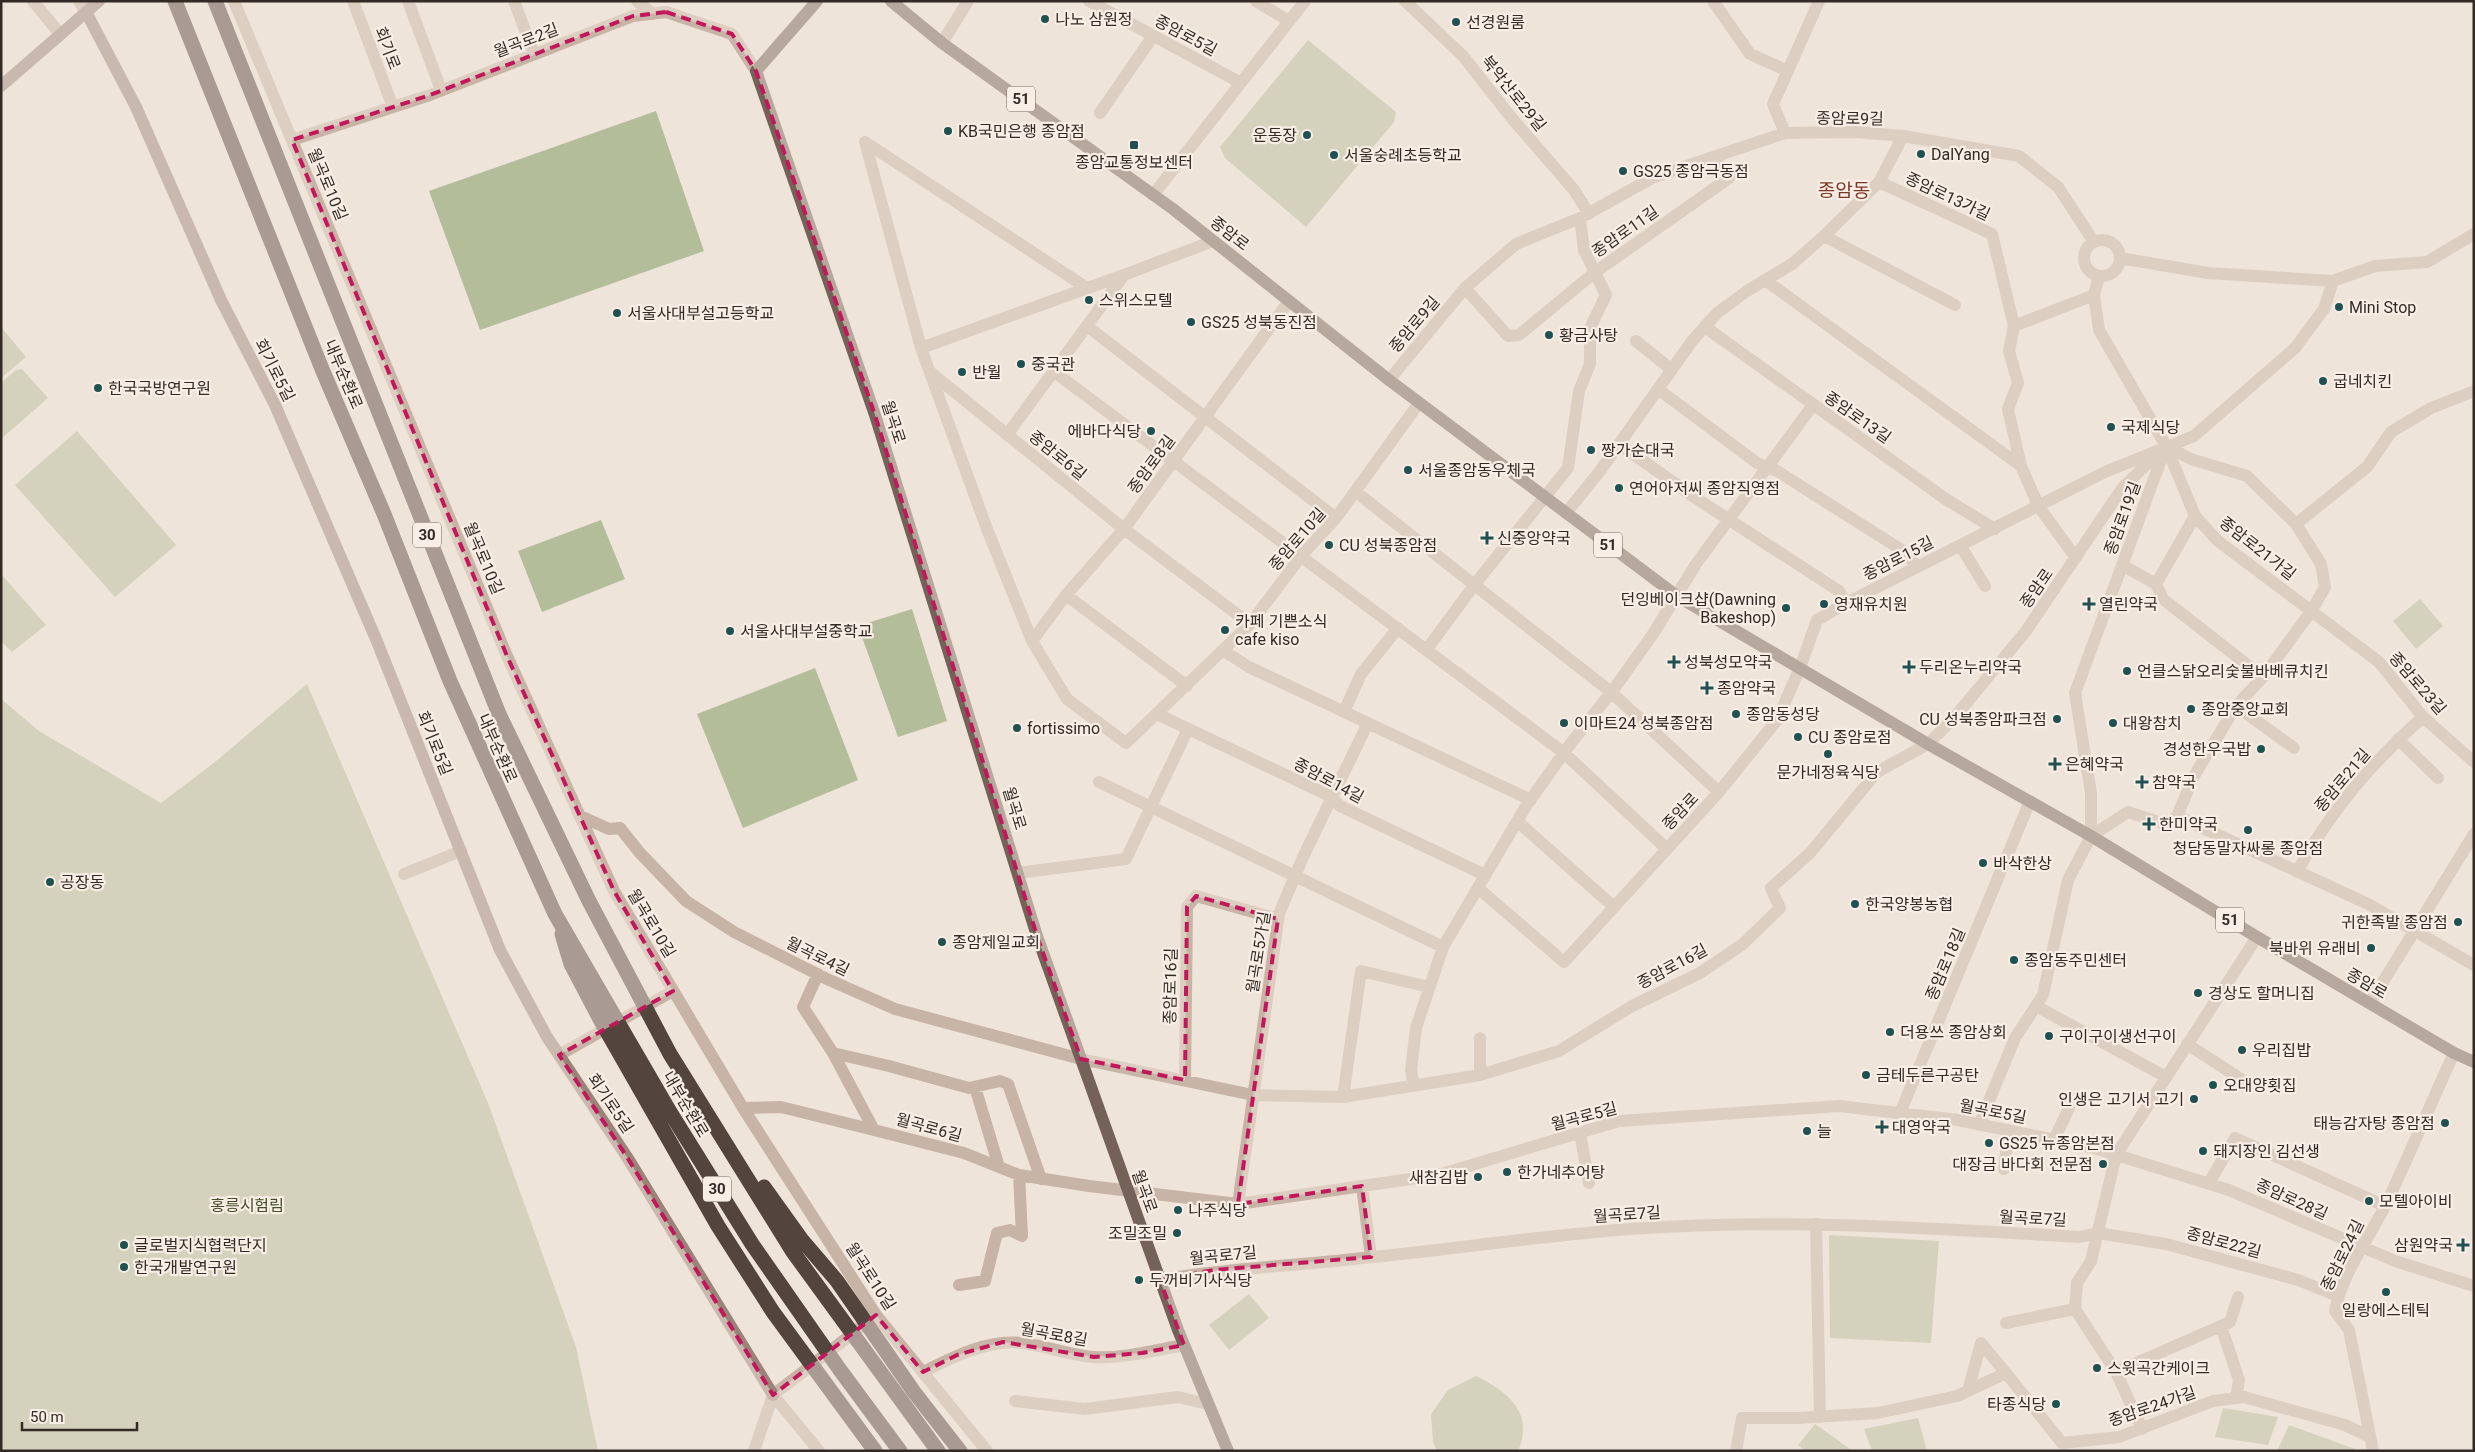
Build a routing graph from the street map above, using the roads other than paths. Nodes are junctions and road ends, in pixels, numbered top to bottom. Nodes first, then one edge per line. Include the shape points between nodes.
1 (33, 1) edge
2 (99, 1) edge
3 (176, 1) edge
4 (215, 1) edge
5 (234, 1) edge
6 (353, 1) edge
7 (408, 1) edge
8 (514, 1) edge
9 (637, 1) edge
10 (817, 1) edge
11 (891, 1) edge
12 (968, 1) edge
13 (1089, 1) edge
14 (1256, 1) edge
15 (1305, 1) edge
16 (1405, 1) edge
17 (1713, 1) edge
18 (1819, 1) edge
19 (82, 6) edge
20 (653, 14) junction
21 (1289, 21) junction
22 (60, 34) junction
23 (1153, 36) junction
24 (942, 43) junction
25 (534, 54) junction
26 (756, 71) junction
27 (1788, 71) junction
28 (1241, 83) junction
29 (1, 86) edge
30 (441, 90) junction
31 (393, 107) junction
32 (1100, 113) dead end
33 (1786, 133) junction
34 (1903, 136) junction
35 (292, 140) junction
36 (1714, 157) junction
37 (1879, 182) junction
38 (1153, 194) junction
39 (1585, 216) junction
40 (1824, 236) junction
41 (1213, 241) junction
42 (2094, 242) junction
43 (2471, 242) edge
44 (2120, 258) junction
45 (1594, 273) junction
46 (1124, 275) junction
47 (2098, 276) junction
48 (1765, 280) junction
49 (2333, 281) junction
50 (1087, 288) junction
51 (1465, 288) junction
52 (2094, 295) junction
53 (1288, 301) junction
54 (1955, 305) dead end
55 (1087, 326) junction
56 (2014, 326) junction
57 (1705, 327) junction
58 (1636, 341) dead end
59 (921, 348) junction
60 (1672, 370) junction
61 (929, 371) junction
62 (1054, 371) junction
63 (1389, 380) junction
64 (1658, 390) junction
65 (2474, 391) edge
66 (1419, 403) junction
67 (1813, 405) junction
68 (1204, 417) junction
69 (1007, 435) junction
70 (1619, 444) junction
71 (2166, 446) junction
72 (1173, 461) junction
73 (2021, 466) junction
74 (1768, 467) junction
75 (1356, 492) junction
76 (1544, 497) junction
77 (2039, 507) junction
78 (1566, 514) junction
79 (2195, 516) junction
80 (1336, 518) junction
81 (1729, 520) junction
82 (2296, 524) junction
83 (1124, 529) junction
84 (1995, 529) junction
85 (1960, 545) junction
86 (1302, 555) junction
87 (2076, 558) junction
88 (2122, 565) junction
89 (1917, 567) junction
90 (1475, 584) junction
91 (2156, 584) junction
92 (1985, 586) dead end
93 (1066, 595) junction
94 (1678, 596) junction
95 (1846, 603) junction
96 (2312, 610) junction
97 (1250, 624) junction
98 (1398, 628) junction
99 (1032, 641) junction
100 (1427, 649) junction
101 (1224, 651) junction
102 (1800, 668) junction
103 (2263, 677) junction
104 (1187, 686) junction
105 (1611, 692) junction
106 (2236, 706) junction
107 (1344, 712) junction
108 (1157, 714) junction
109 (2423, 717) junction
110 (1368, 723) junction
111 (1188, 729) junction
112 (2398, 739) junction
113 (1928, 744) junction
114 (2294, 748) dead end
115 (1564, 753) junction
116 (2474, 762) edge
117 (2438, 778) dead end
118 (1099, 782) dead end
119 (1719, 792) junction
120 (1332, 797) junction
121 (1531, 800) junction
122 (2030, 801) junction
123 (1151, 807) junction
124 (580, 816) junction
125 (2177, 816) junction
126 (1517, 821) junction
127 (2474, 834) edge
128 (2091, 836) junction
129 (1667, 849) junction
130 (461, 851) junction
131 (2297, 872) junction
132 (404, 874) dead end
133 (1018, 874) junction
134 (1296, 874) junction
135 (1485, 875) junction
136 (1478, 888) junction
137 (1614, 907) junction
138 (556, 914) junction
139 (1278, 919) junction
140 (2415, 929) junction
141 (2257, 937) junction
142 (1443, 947) junction
143 (2474, 966) edge
144 (818, 974) junction
145 (1429, 987) junction
146 (673, 991) junction
147 (2370, 1003) junction
148 (2036, 1006) junction
149 (1480, 1038) dead end
150 (2187, 1044) junction
151 (833, 1053) junction
152 (2454, 1053) junction
153 (559, 1054) junction
154 (670, 1054) junction
155 (1080, 1059) junction
156 (2474, 1062) edge
157 (1480, 1075) junction
158 (2166, 1077) junction
159 (1185, 1080) junction
160 (1414, 1085) junction
161 (2250, 1085) dead end
162 (975, 1087) junction
163 (1253, 1094) junction
164 (1343, 1098) junction
165 (743, 1108) junction
166 (2069, 1108) dead end
167 (1900, 1113) junction
168 (1979, 1124) junction
169 (874, 1130) junction
170 (2008, 1130) junction
171 (1580, 1133) junction
172 (2054, 1140) junction
173 (2116, 1154) junction
174 (999, 1167) junction
175 (2004, 1169) dead end
176 (1019, 1175) junction
177 (1041, 1179) junction
178 (1589, 1183) dead end
179 (2209, 1183) junction
180 (1362, 1186) junction
181 (1127, 1190) junction
182 (1238, 1204) junction
183 (2385, 1206) junction
184 (1816, 1224) junction
185 (2098, 1233) junction
186 (2360, 1247) junction
187 (1371, 1257) junction
188 (1160, 1280) junction
189 (959, 1285) dead end
190 (2474, 1286) edge
191 (2338, 1296) junction
192 (2238, 1297) dead end
193 (2075, 1309) junction
194 (876, 1315) junction
195 (2006, 1322) dead end
196 (2221, 1326) junction
197 (1184, 1345) junction
198 (923, 1372) junction
199 (2116, 1372) junction
200 (2006, 1373) junction
201 (1968, 1391) junction
202 (773, 1395) junction
203 (2236, 1398) junction
204 (1015, 1401) dead end
205 (1208, 1404) junction
206 (1820, 1417) junction
207 (2142, 1429) junction
208 (2370, 1437) junction
209 (754, 1451) edge
210 (819, 1451) edge
211 (875, 1451) edge
212 (900, 1451) edge
213 (938, 1451) edge
214 (960, 1451) edge
215 (987, 1451) edge
216 (1228, 1451) edge
217 (1736, 1451) edge
218 (2373, 1451) edge

1 - 22 street
2 - 19 street
3 - 138 highway, 내부순환로 / 30 via 450,681
4 - 154 highway, 내부순환로 / 30 via 499,714 589,901
5 - 35 street, 월곡로10길
6 - 31 street, 회기로
7 - 30 street
8 - 25 street
9 - 20 street
10 - 26 main road
11 - 24 main road, 종암로 / 51
12 - 24 street
13 - 23 street, 종암로5길
14 - 21 street
15 - 21 street
16 - 39 street, 북악산로29길 via 1463,56 1574,190
17 - 27 street via 1750,54
18 - 27 street
19 - 22 street
19 - 130 street, 회기로5길 via 136,107 221,300 275,405 376,639
20 - 25 street, 월곡로2길 via 633,16
20 - 26 street, 월곡로2길 via 666,12 732,34
21 - 28 street
22 - 29 street
23 - 28 street, 종암로5길
23 - 32 street
24 - 38 main road, 종암로 / 51
25 - 30 street, 월곡로2길
26 - 133 main road, 월곡로 via 875,415
27 - 33 street via 1773,104
28 - 38 street
30 - 31 street, 월곡로2길
31 - 35 street, 월곡로2길
33 - 34 street, 종암로9길 via 1856,132
33 - 36 street, 종암로9길
34 - 37 street
34 - 42 street, 종암로9길 via 2019,156 2058,188
35 - 124 street, 월곡로10길 via 507,656
36 - 39 street, 종암로9길 via 1654,177
36 - 45 street, 종암로11길 via 1729,178
37 - 40 street
37 - 56 street, 종암로13가길 via 1992,234
38 - 41 main road, 종암로 / 51
39 - 45 street via 1584,250
39 - 51 street, 종암로9길 via 1516,244
40 - 48 street via 1792,264
40 - 54 street
41 - 46 street
41 - 53 main road, 종암로 / 51
42 - 44 street via 2112,242
42 - 47 street via 2085,251 2085,264
43 - 49 street via 2427,262 2375,266
44 - 47 street via 2113,273
44 - 49 street via 2208,273
45 - 51 street via 1519,335 1508,336
45 - 76 street, 종암로11길 via 1602,282 1606,295 1590,328 1590,364 1579,391 1568,468
46 - 50 street
46 - 55 street, 종암로6길
47 - 52 street
48 - 57 street via 1716,314
48 - 73 street
49 - 71 street via 2324,309 2295,348 2194,436
50 - 59 street
50 - 59 street via 865,142
51 - 63 street, 종암로9길
52 - 56 street
52 - 71 street via 2099,330
53 - 63 main road, 종암로 / 51
53 - 68 street, 종암로8길
55 - 62 street, 종암로6길
55 - 68 street
56 - 73 street, 종암로13가길 via 2009,351 2018,383 2008,409
57 - 60 street
57 - 67 street, 종암로13길
58 - 60 street
59 - 61 street
60 - 64 street
61 - 69 street
61 - 99 street
62 - 69 street, 종암로6길
62 - 72 street
63 - 66 main road, 종암로 / 51
64 - 70 street
64 - 74 street via 1757,463
65 - 82 street via 2431,408 2391,432 2367,467
66 - 75 street, 종암로10길
66 - 76 main road, 종암로 / 51
67 - 74 street
67 - 84 street, 종암로13길 via 1947,500
68 - 72 street, 종암로8길
68 - 80 street
69 - 83 street, 종암로6길
70 - 78 street
70 - 81 street
71 - 77 street, 종암로15길 via 2106,472
71 - 79 street
71 - 82 street, 종암로21가길 via 2191,459 2247,476
71 - 87 street, 종암로 via 2123,487
71 - 88 street, 종암로19길
72 - 83 street, 종암로8길
72 - 86 street
73 - 77 street, 종암로13가길
74 - 81 street
74 - 89 street via 1904,552
75 - 80 street, 종암로10길
75 - 90 street
76 - 78 main road, 종암로 / 51
76 - 90 street
77 - 84 street, 종암로15길
77 - 87 street
78 - 94 main road, 종암로 / 51
79 - 91 street, 종암로21가길
79 - 96 street, 종암로21가길 via 2218,541
80 - 86 street, 종암로10길
81 - 94 street via 1696,564
81 - 95 street via 1839,591
82 - 96 street, 종암로21가길 via 2321,564 2325,586
83 - 93 street, 종암로8길
83 - 97 street, 종암로6길
84 - 85 street, 종암로15길
85 - 89 street, 종암로15길
85 - 92 street, 종암로15길
86 - 97 street, 종암로10길
86 - 98 street
87 - 113 street, 종암로 via 2026,632
88 - 91 street
88 - 128 street, 종암로19길 via 2075,693 2091,793
89 - 95 street, 종암로15길
90 - 100 street
90 - 105 street
91 - 103 street via 2163,599
93 - 99 street, 종암로8길
93 - 104 street
94 - 102 main road, 종암로 / 51
94 - 105 street
95 - 102 street, 종암로15길 via 1817,620
96 - 103 street, 종암로21가길
96 - 109 street, 종암로23길 via 2379,662
97 - 101 street, 종암로10길
98 - 100 street
98 - 107 street via 1362,674
99 - 108 street, 종암로10길 via 1067,699 1126,743
100 - 115 street
101 - 104 street, 종암로10길
101 - 107 street via 1249,667
102 - 113 main road, 종암로 / 51
102 - 119 street, 종암로 via 1776,720
103 - 106 street, 종암로21가길
104 - 108 street, 종암로10길
105 - 115 street
105 - 119 street
106 - 114 street
106 - 125 street, 종암로21가길 via 2194,776
107 - 110 street
108 - 111 street, 종암로14길
109 - 112 street, 종암로21길
109 - 116 street, 종암로23길
110 - 120 street, 월곡로5가길
110 - 121 street
111 - 120 street, 종암로14길
111 - 123 street
112 - 117 street
112 - 131 street, 종암로21길 via 2344,799
113 - 122 main road, 종암로 / 51
113 - 157 street, 종암로16길 via 1877,772 1810,852 1772,888 1780,908 1743,944 1700,973 1632,1006 1560,1051
115 - 121 street
115 - 129 street
118 - 123 street
119 - 129 street, 종암로
120 - 134 street, 월곡로5가길
120 - 135 street, 종암로14길 via 1340,806
121 - 126 street
122 - 128 main road, 종암로 / 51
122 - 167 street, 종암로18길
123 - 133 street via 1126,859
123 - 134 street
124 - 144 street, 월곡로4길 via 609,829 620,828 686,901 734,932
124 - 146 street, 월곡로10길 via 614,891
125 - 128 street via 2167,825 2128,812
125 - 131 street
126 - 135 street
126 - 137 street
127 - 140 street
128 - 141 main road, 종암로 / 51
128 - 148 street via 2068,880 2044,995
129 - 137 street, 종암로
130 - 132 street
130 - 153 street, 회기로5길 via 500,950
131 - 140 street
133 - 155 main road, 월곡로
134 - 139 street, 월곡로5가길
134 - 142 street
135 - 136 street
136 - 137 street, 종암로 via 1564,962
136 - 142 street
138 - 211 highway via 570,964 699,1195 773,1312
138 - 212 highway, 내부순환로 / 30 via 670,1112 752,1244
139 - 159 street, 종암로16길 via 1196,896 1187,907
139 - 163 street, 월곡로5가길
140 - 143 street
140 - 147 street
141 - 147 main road, 종암로 / 51
141 - 150 street
142 - 145 street
144 - 151 street, 월곡로6길 via 803,1007
144 - 155 street, 월곡로4길 via 896,1009
145 - 160 street via 1416,1028 1410,1070
145 - 164 street via 1361,971
146 - 153 street
146 - 165 street, 월곡로10길
147 - 152 main road, 종암로 / 51
148 - 158 street
148 - 168 street via 2015,1038
149 - 157 street
150 - 158 street
150 - 161 street
151 - 162 street
151 - 169 street, 월곡로6길
152 - 156 main road, 종암로 / 51
152 - 183 street, 종암로24길
153 - 202 street, 회기로5길 via 627,1157
154 - 213 highway, 내부순환로 / 30 via 793,1252
154 - 214 highway via 802,1240 837,1281 914,1392
155 - 159 street, 종암로16길
155 - 181 main road, 월곡로
157 - 160 street, 종암로16길
158 - 173 street
159 - 163 street, 종암로16길
160 - 164 street, 종암로16길
162 - 174 street, 월곡로6길
162 - 177 street via 1000,1082 1008,1084
163 - 164 street, 종암로16길
163 - 182 street, 월곡로5가길
165 - 169 street via 781,1107
165 - 194 street, 월곡로10길
166 - 172 street
167 - 168 street, 월곡로5길
167 - 171 street, 월곡로5길 via 1839,1106 1619,1122
168 - 170 street, 월곡로5길
169 - 174 street, 월곡로6길 via 964,1153
170 - 172 street, 월곡로5길
170 - 175 street
171 - 178 street
171 - 180 street, 월곡로5길 via 1438,1175
172 - 173 street, 월곡로5길
173 - 179 street, 종암로28길
173 - 185 street
174 - 176 street, 월곡로6길
176 - 177 street, 월곡로6길
176 - 189 street via 1022,1236 1010,1230 997,1233 985,1281
177 - 181 street, 월곡로6길
179 - 183 street, 종암로28길 via 2235,1138
179 - 186 street, 종암로28길
180 - 182 street, 월곡로5길
180 - 187 street
181 - 182 street, 월곡로5길
181 - 188 main road, 월곡로
183 - 186 street, 종암로24길
184 - 185 street, 월곡로7길 via 2080,1237
184 - 187 street, 월곡로7길 via 1632,1229
184 - 206 street
185 - 191 street, 종암로22길 via 2166,1244 2298,1280
185 - 193 street via 2092,1261 2077,1284
186 - 190 street, 종암로28길
186 - 191 street, 종암로24길
187 - 188 street, 월곡로7길 via 1214,1270
188 - 197 main road, 월곡로
191 - 208 street, 종암로24길 via 2335,1311 2349,1330
192 - 196 street via 2230,1322
193 - 195 street
193 - 199 street
194 - 198 street, 월곡로10길
194 - 202 street
196 - 199 street
196 - 203 street via 2239,1380
197 - 198 street, 월곡로8길 via 1094,1357 1003,1342 957,1355
197 - 205 main road, 월곡로
198 - 215 street, 월곡로10길
199 - 207 street
200 - 201 street
200 - 201 street via 1981,1343
200 - 207 street, 종암로24가길 via 2062,1443 2119,1437
201 - 206 street via 1878,1413
202 - 209 street
202 - 210 street, 회기로5길
203 - 207 street, 종암로24가길 via 2213,1401
203 - 208 street, 종암로24가길 via 2244,1397 2344,1425
204 - 205 street via 1085,1409 1178,1397
205 - 216 main road, 월곡로
206 - 217 street via 1742,1418
208 - 218 street, 종암로24길

